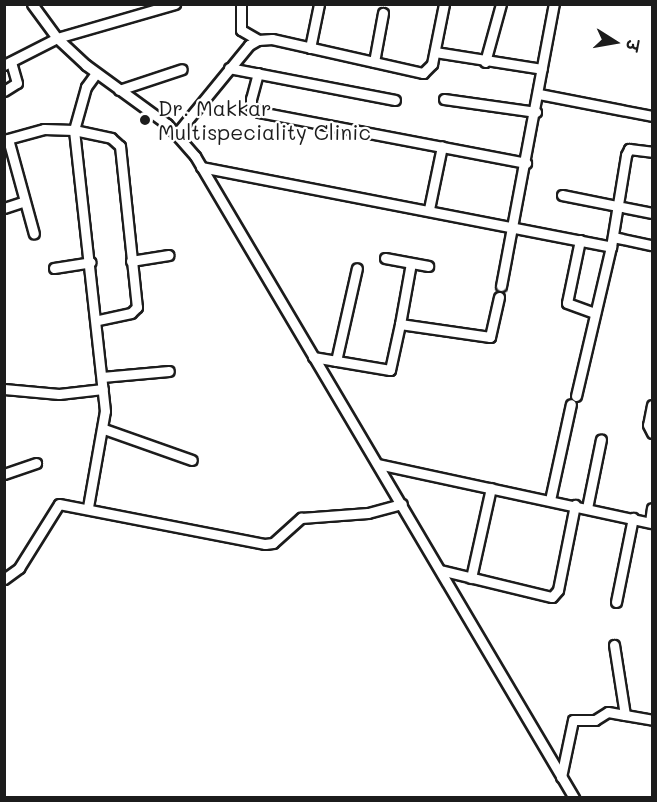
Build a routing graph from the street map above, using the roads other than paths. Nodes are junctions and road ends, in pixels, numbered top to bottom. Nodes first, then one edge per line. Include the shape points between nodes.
1 (32, 4) edge
2 (175, 4) edge
3 (241, 4) edge
4 (320, 4) edge
5 (444, 4) edge
6 (501, 4) edge
7 (554, 4) edge
8 (383, 13) dead end
9 (57, 38) junction
10 (258, 40) junction
11 (310, 48) junction
12 (435, 52) junction
13 (374, 62) junction
14 (485, 62) junction
15 (8, 63) edge
16 (229, 68) junction
17 (182, 69) dead end
18 (542, 69) junction
19 (96, 73) junction
20 (258, 73) junction
21 (119, 90) junction
22 (4, 91) edge
23 (538, 94) junction
24 (444, 99) dead end
25 (395, 100) dead end
26 (536, 112) junction
27 (652, 116) edge
28 (74, 130) junction
29 (177, 133) junction
30 (6, 140) edge
31 (442, 146) junction
32 (652, 152) edge
33 (526, 163) junction
34 (201, 167) junction
35 (562, 195) dead end
36 (23, 202) junction
37 (618, 206) junction
38 (4, 208) edge
39 (429, 209) junction
40 (652, 213) edge
41 (513, 227) junction
42 (34, 234) dead end
43 (580, 240) junction
44 (612, 242) junction
45 (652, 245) edge
46 (169, 255) dead end
47 (384, 258) dead end
48 (131, 261) junction
49 (91, 262) junction
50 (411, 263) junction
51 (428, 267) dead end
52 (54, 268) dead end
53 (357, 268) dead end
54 (501, 286) dead end
55 (499, 297) dead end
56 (596, 313) junction
57 (97, 320) junction
58 (400, 324) junction
59 (313, 357) junction
60 (336, 361) junction
61 (169, 371) dead end
62 (102, 377) junction
63 (4, 388) edge
64 (103, 389) junction
65 (652, 405) edge
66 (104, 429) junction
67 (652, 433) edge
68 (601, 439) dead end
69 (192, 460) dead end
70 (36, 464) dead end
71 (378, 464) junction
72 (4, 474) edge
73 (491, 488) junction
74 (550, 500) junction
75 (402, 504) junction
76 (575, 505) junction
77 (88, 507) junction
78 (587, 508) junction
79 (652, 508) edge
80 (633, 518) junction
81 (651, 522) edge
82 (440, 570) junction
83 (471, 578) junction
84 (4, 579) edge
85 (616, 602) dead end
86 (614, 645) dead end
87 (625, 715) junction
88 (652, 720) edge
89 (561, 777) junction
90 (574, 798) edge

1 - 9 street
2 - 9 street
3 - 10 street via 241,30
4 - 11 street
5 - 12 street
6 - 14 street
7 - 18 street
8 - 13 street
9 - 15 street
9 - 19 street
10 - 11 street
10 - 16 street
11 - 13 street
12 - 13 street via 432,64 423,73
12 - 14 street
14 - 18 street
15 - 22 street via 17,83
16 - 20 street
16 - 29 street
17 - 21 street
18 - 23 street
19 - 21 street
19 - 28 street via 84,93
20 - 25 street
20 - 31 street via 251,106 259,112
21 - 29 street
23 - 26 street
23 - 27 street
24 - 26 street
26 - 33 street
28 - 30 street via 44,129
28 - 48 street via 111,138 120,146
28 - 49 street
29 - 34 street
30 - 36 street
31 - 33 street
31 - 39 street
32 - 37 street via 630,149
33 - 41 street
34 - 39 street
34 - 59 street
35 - 37 street
36 - 38 street
36 - 42 street
37 - 40 street
37 - 44 street
39 - 41 street
41 - 43 street
41 - 54 street
43 - 44 street
43 - 56 street via 567,303
44 - 45 street
44 - 56 street
46 - 48 street
47 - 50 street
48 - 57 street via 135,311
49 - 52 street
49 - 57 street
50 - 51 street
50 - 58 street
53 - 60 street
55 - 58 street via 490,337
56 - 74 street
57 - 62 street
58 - 60 street via 390,370
59 - 60 street
59 - 71 street
61 - 62 street
62 - 64 street
63 - 64 street via 59,394
64 - 66 street
65 - 67 street via 648,425
66 - 69 street
66 - 77 street
68 - 78 street
70 - 72 street
71 - 73 street
71 - 75 street
73 - 74 street
73 - 83 street
74 - 76 street
75 - 77 street via 368,513 301,518 288,525 273,543 266,544
75 - 82 street
76 - 78 street
76 - 83 street via 556,595 546,598
77 - 84 street via 69,503 53,508 19,568
78 - 80 street
79 - 81 street
80 - 81 street
80 - 85 street
82 - 83 street
82 - 89 street
86 - 87 street
87 - 88 street
87 - 89 street via 608,712 596,720 573,720
89 - 90 street

